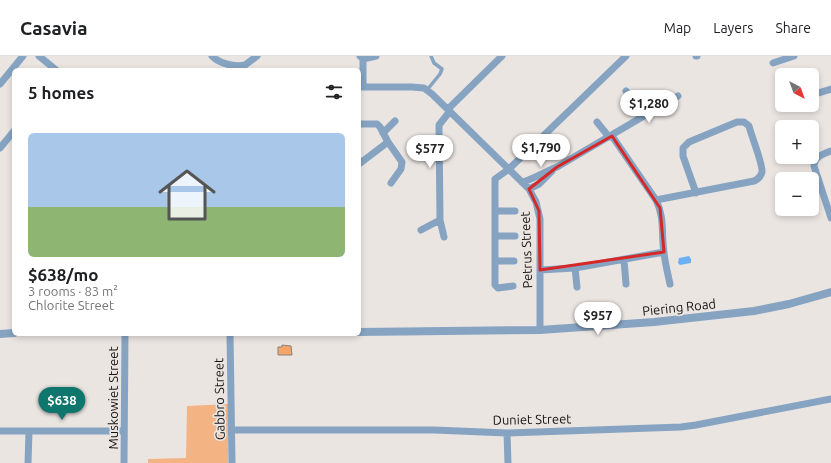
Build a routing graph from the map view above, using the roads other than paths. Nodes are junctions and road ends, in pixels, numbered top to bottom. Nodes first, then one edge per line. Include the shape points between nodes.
1 (23, 56) edge
2 (39, 56) edge
3 (212, 56) edge
4 (258, 56) edge
5 (376, 56) edge
6 (431, 56) edge
7 (502, 56) edge
8 (626, 56) edge
9 (794, 56) edge
10 (361, 57) edge
11 (774, 63) dead end
12 (13, 68) edge
13 (54, 68) edge
14 (244, 68) edge
15 (12, 69) edge
16 (0, 84) edge
17 (361, 87) edge
18 (831, 89) edge
19 (427, 90) junction
20 (626, 91) dead end
21 (819, 93) edge
22 (678, 96) dead end
23 (449, 110) junction
24 (645, 115) junction
25 (395, 121) dead end
26 (597, 122) dead end
27 (361, 124) edge
28 (12, 133) edge
29 (383, 133) junction
30 (610, 136) junction
31 (388, 142) junction
32 (0, 148) edge
33 (831, 151) edge
34 (361, 162) edge
35 (556, 167) junction
36 (509, 169) junction
37 (522, 182) junction
38 (391, 183) dead end
39 (529, 189) junction
40 (696, 193) junction
41 (656, 200) junction
42 (496, 211) junction
43 (515, 211) dead end
44 (831, 218) edge
45 (440, 220) junction
46 (420, 230) dead end
47 (496, 236) junction
48 (515, 236) dead end
49 (444, 237) dead end
50 (664, 252) junction
51 (624, 260) junction
52 (496, 261) junction
53 (514, 261) dead end
54 (575, 268) junction
55 (540, 270) junction
56 (626, 284) dead end
57 (670, 284) dead end
58 (513, 286) dead end
59 (577, 287) dead end
60 (831, 292) edge
61 (540, 330) junction
62 (361, 332) edge
63 (12, 333) edge
64 (0, 334) edge
65 (125, 336) edge
66 (230, 336) edge
67 (831, 400) edge
68 (232, 430) junction
69 (0, 431) edge
70 (29, 431) junction
71 (124, 431) junction
72 (507, 433) junction
73 (28, 463) edge
74 (124, 463) edge
75 (232, 463) edge
76 (508, 463) edge

1 - 12 street
2 - 13 street
3 - 14 street
4 - 14 street
5 - 10 street
6 - 19 lane via 442,70
7 - 23 street
8 - 36 street
9 - 11 street
10 - 17 street
15 - 16 street
17 - 19 street via 412,87
18 - 21 street
19 - 23 street, Petrus Street
20 - 24 street
22 - 24 street
23 - 36 street, Petrus Street
23 - 45 street via 439,125
24 - 30 street
25 - 29 street
26 - 30 street
27 - 29 street via 377,124
28 - 32 street
29 - 31 street
30 - 35 street
30 - 41 street
31 - 34 street
31 - 38 street via 402,162 401,169
33 - 44 street via 816,158 814,166
35 - 37 street
35 - 39 street
36 - 37 street, Petrus Street
36 - 42 street via 495,180
37 - 39 street, Petrus Street
39 - 55 street, Petrus Street via 539,210
40 - 40 street via 754,181 761,176 762,169 748,126 744,122 737,122 695,139 683,148 683,156
40 - 41 street
41 - 50 street via 662,217
42 - 43 street
42 - 47 street
45 - 46 street
45 - 49 street
47 - 48 street
47 - 52 street
50 - 51 street
50 - 57 street
51 - 54 street
51 - 56 street
52 - 53 street
52 - 58 street via 496,287
54 - 55 street
54 - 59 street
55 - 61 street, Petrus Street
60 - 61 street, Piering Road via 754,311 654,322
61 - 62 street, Piering Road
63 - 64 street
65 - 71 street, Muskowiet Street
66 - 68 street, Gabbro Street
67 - 72 street, Duniet Street via 689,426
68 - 72 street, Duniet Street via 434,430
68 - 75 street, Gabbro Street
69 - 70 street
70 - 71 street
70 - 73 street
71 - 74 street, Muskowiet Street
72 - 76 street

